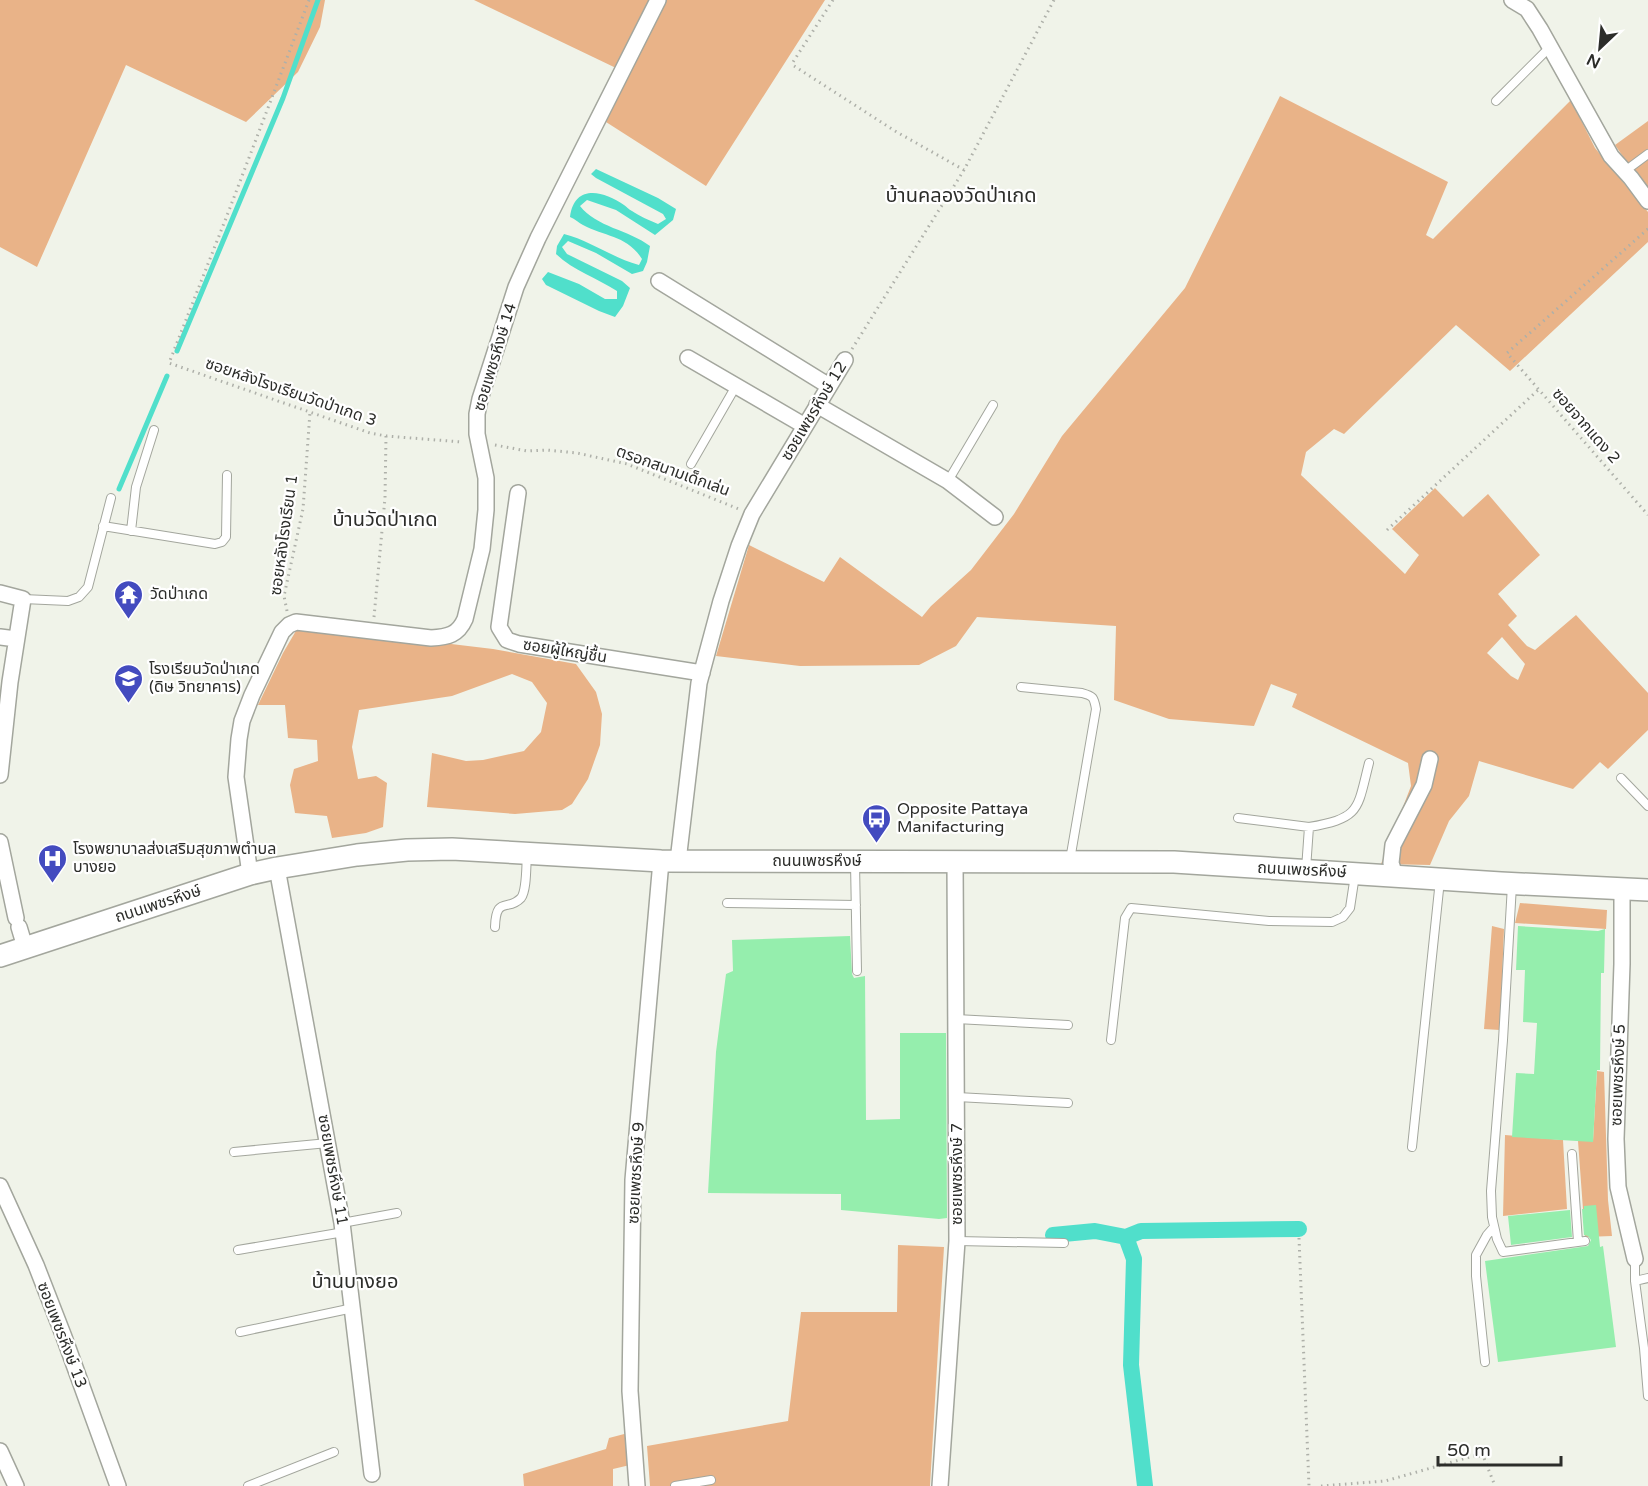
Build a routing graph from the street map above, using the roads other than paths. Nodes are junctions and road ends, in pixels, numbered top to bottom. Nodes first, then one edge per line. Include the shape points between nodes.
1 (658, 0) edge
2 (1512, 0) edge
3 (1550, 47) junction
4 (1496, 101) dead end
5 (1648, 154) edge
6 (1625, 171) junction
7 (1648, 201) edge
8 (659, 281) dead end
9 (688, 358) dead end
10 (845, 360) road end
11 (736, 386) junction
12 (830, 386) junction
13 (817, 405) junction
14 (993, 405) dead end
15 (805, 426) junction
16 (154, 430) dead end
17 (691, 464) dead end
18 (227, 475) dead end
19 (948, 482) junction
20 (518, 493) dead end
21 (111, 498) dead end
22 (995, 517) dead end
23 (103, 526) junction
24 (131, 531) junction
25 (0, 593) edge
26 (23, 599) junction
27 (0, 637) edge
28 (16, 639) junction
29 (702, 673) junction
30 (5, 685) edge
31 (1021, 687) dead end
32 (3, 722) edge
33 (1430, 759) dead end
34 (1369, 763) dead end
35 (0, 775) edge
36 (1622, 778) dead end
37 (1648, 806) edge
38 (1238, 818) dead end
39 (1309, 827) junction
40 (0, 842) edge
41 (527, 854) junction
42 (669, 861) junction
43 (955, 861) junction
44 (1070, 861) junction
45 (855, 862) junction
46 (277, 868) junction
47 (1306, 870) junction
48 (1355, 873) junction
49 (250, 874) junction
50 (1395, 875) junction
51 (1440, 878) junction
52 (1512, 883) junction
53 (1622, 889) junction
54 (1648, 890) edge
55 (727, 903) dead end
56 (856, 905) junction
57 (495, 927) dead end
58 (26, 947) junction
59 (0, 956) edge
60 (857, 971) dead end
61 (956, 1019) junction
62 (1068, 1025) dead end
63 (1111, 1040) dead end
64 (957, 1096) junction
65 (1068, 1103) dead end
66 (328, 1143) junction
67 (1412, 1147) dead end
68 (234, 1152) dead end
69 (1572, 1154) dead end
70 (0, 1186) edge
71 (398, 1213) dead end
72 (1494, 1227) junction
73 (343, 1228) junction
74 (957, 1241) junction
75 (1064, 1243) dead end
76 (238, 1250) dead end
77 (1635, 1259) joint
78 (1648, 1278) edge
79 (1635, 1281) junction
80 (353, 1308) junction
81 (240, 1332) dead end
82 (1646, 1348) edge
83 (1485, 1362) dead end
84 (1648, 1396) edge
85 (0, 1451) edge
86 (334, 1452) dead end
87 (372, 1474) dead end
88 (711, 1480) dead end
89 (16, 1486) edge
90 (118, 1486) edge
91 (248, 1486) edge
92 (637, 1486) edge
93 (675, 1486) edge
94 (940, 1486) edge

1 - 49 street, ซอยเพชรหึงษ์ 14 via 516,287 480,399 478,442 486,478 483,549 461,628 431,638 296,622 282,632 242,721 236,777
2 - 3 street via 1527,9
3 - 4 lane
3 - 6 street via 1611,156
5 - 6 lane
6 - 7 street
8 - 12 street
9 - 11 street
10 - 12 street, ซอยเพชรหึงษ์ 12
11 - 15 street
11 - 17 lane
12 - 13 street, ซอยเพชรหึงษ์ 12
13 - 15 street, ซอยเพชรหึงษ์ 12
13 - 19 street
14 - 19 lane
15 - 29 street, ซอยเพชรหึงษ์ 12 via 752,514
16 - 24 lane via 136,487
18 - 24 lane via 226,537 222,542
19 - 22 street
20 - 29 street, ซอยผู้ใหญ่ชื้น via 499,627 507,640
21 - 23 lane
23 - 24 lane
23 - 26 lane via 88,587 79,597 68,601
25 - 26 street
26 - 28 street
27 - 28 street
28 - 30 street
29 - 42 street, ซอยเพชรหึงษ์ 12
30 - 32 street
31 - 44 lane via 1082,693 1094,699 1096,709
32 - 35 street
33 - 50 street via 1424,785 1393,845
34 - 39 lane via 1359,805 1342,819
36 - 37 lane
38 - 39 lane
39 - 47 lane
40 - 58 street
41 - 42 main road, ถนนเพชรหึงษ์
41 - 46 main road, ถนนเพชรหึงษ์ via 407,850
41 - 57 lane via 521,897 498,909
42 - 45 main road, ถนนเพชรหึงษ์
42 - 92 street, ซอยเพชรหึงษ์ 9 via 633,1180 630,1390
43 - 44 main road, ถนนเพชรหึงษ์
43 - 45 main road, ถนนเพชรหึงษ์
43 - 61 street, ซอยเพชรหึงษ์ 7
44 - 47 main road, ถนนเพชรหึงษ์
45 - 56 lane
46 - 49 main road, ถนนเพชรหึงษ์
46 - 66 street, ซอยเพชรหึงษ์ 11
47 - 48 main road, ถนนเพชรหึงษ์
48 - 50 main road, ถนนเพชรหึงษ์
48 - 63 lane via 1350,908 1332,922 1269,921 1131,908 1125,918
49 - 58 main road, ถนนเพชรหึงษ์
50 - 51 main road, ถนนเพชรหึงษ์
51 - 52 main road, ถนนเพชรหึงษ์
51 - 67 lane
52 - 53 main road, ถนนเพชรหึงษ์
52 - 72 lane via 1491,1191
53 - 54 main road, ถนนเพชรหึงษ์
53 - 77 street, ซอยเพชรหึงษ์ 5 via 1616,1139 1618,1187
55 - 56 lane
56 - 60 lane
58 - 59 main road, ถนนเพชรหึงษ์
61 - 62 lane
61 - 64 street, ซอยเพชรหึงษ์ 7
64 - 65 lane
64 - 74 street, ซอยเพชรหึงษ์ 7
66 - 68 lane
66 - 73 street, ซอยเพชรหึงษ์ 11
69 - 72 lane via 1582,1241 1503,1252
70 - 90 street, ซอยเพชรหึงษ์ 13 via 36,1265
71 - 73 lane
72 - 83 lane via 1476,1255
73 - 76 lane
73 - 80 street, ซอยเพชรหึงษ์ 11
74 - 75 lane
74 - 94 street, ซอยเพชรหึงษ์ 7
77 - 79 lane
78 - 79 lane
79 - 82 lane
80 - 81 lane
80 - 87 street, ซอยเพชรหึงษ์ 11
82 - 84 lane
85 - 89 street
86 - 91 lane
88 - 93 lane

